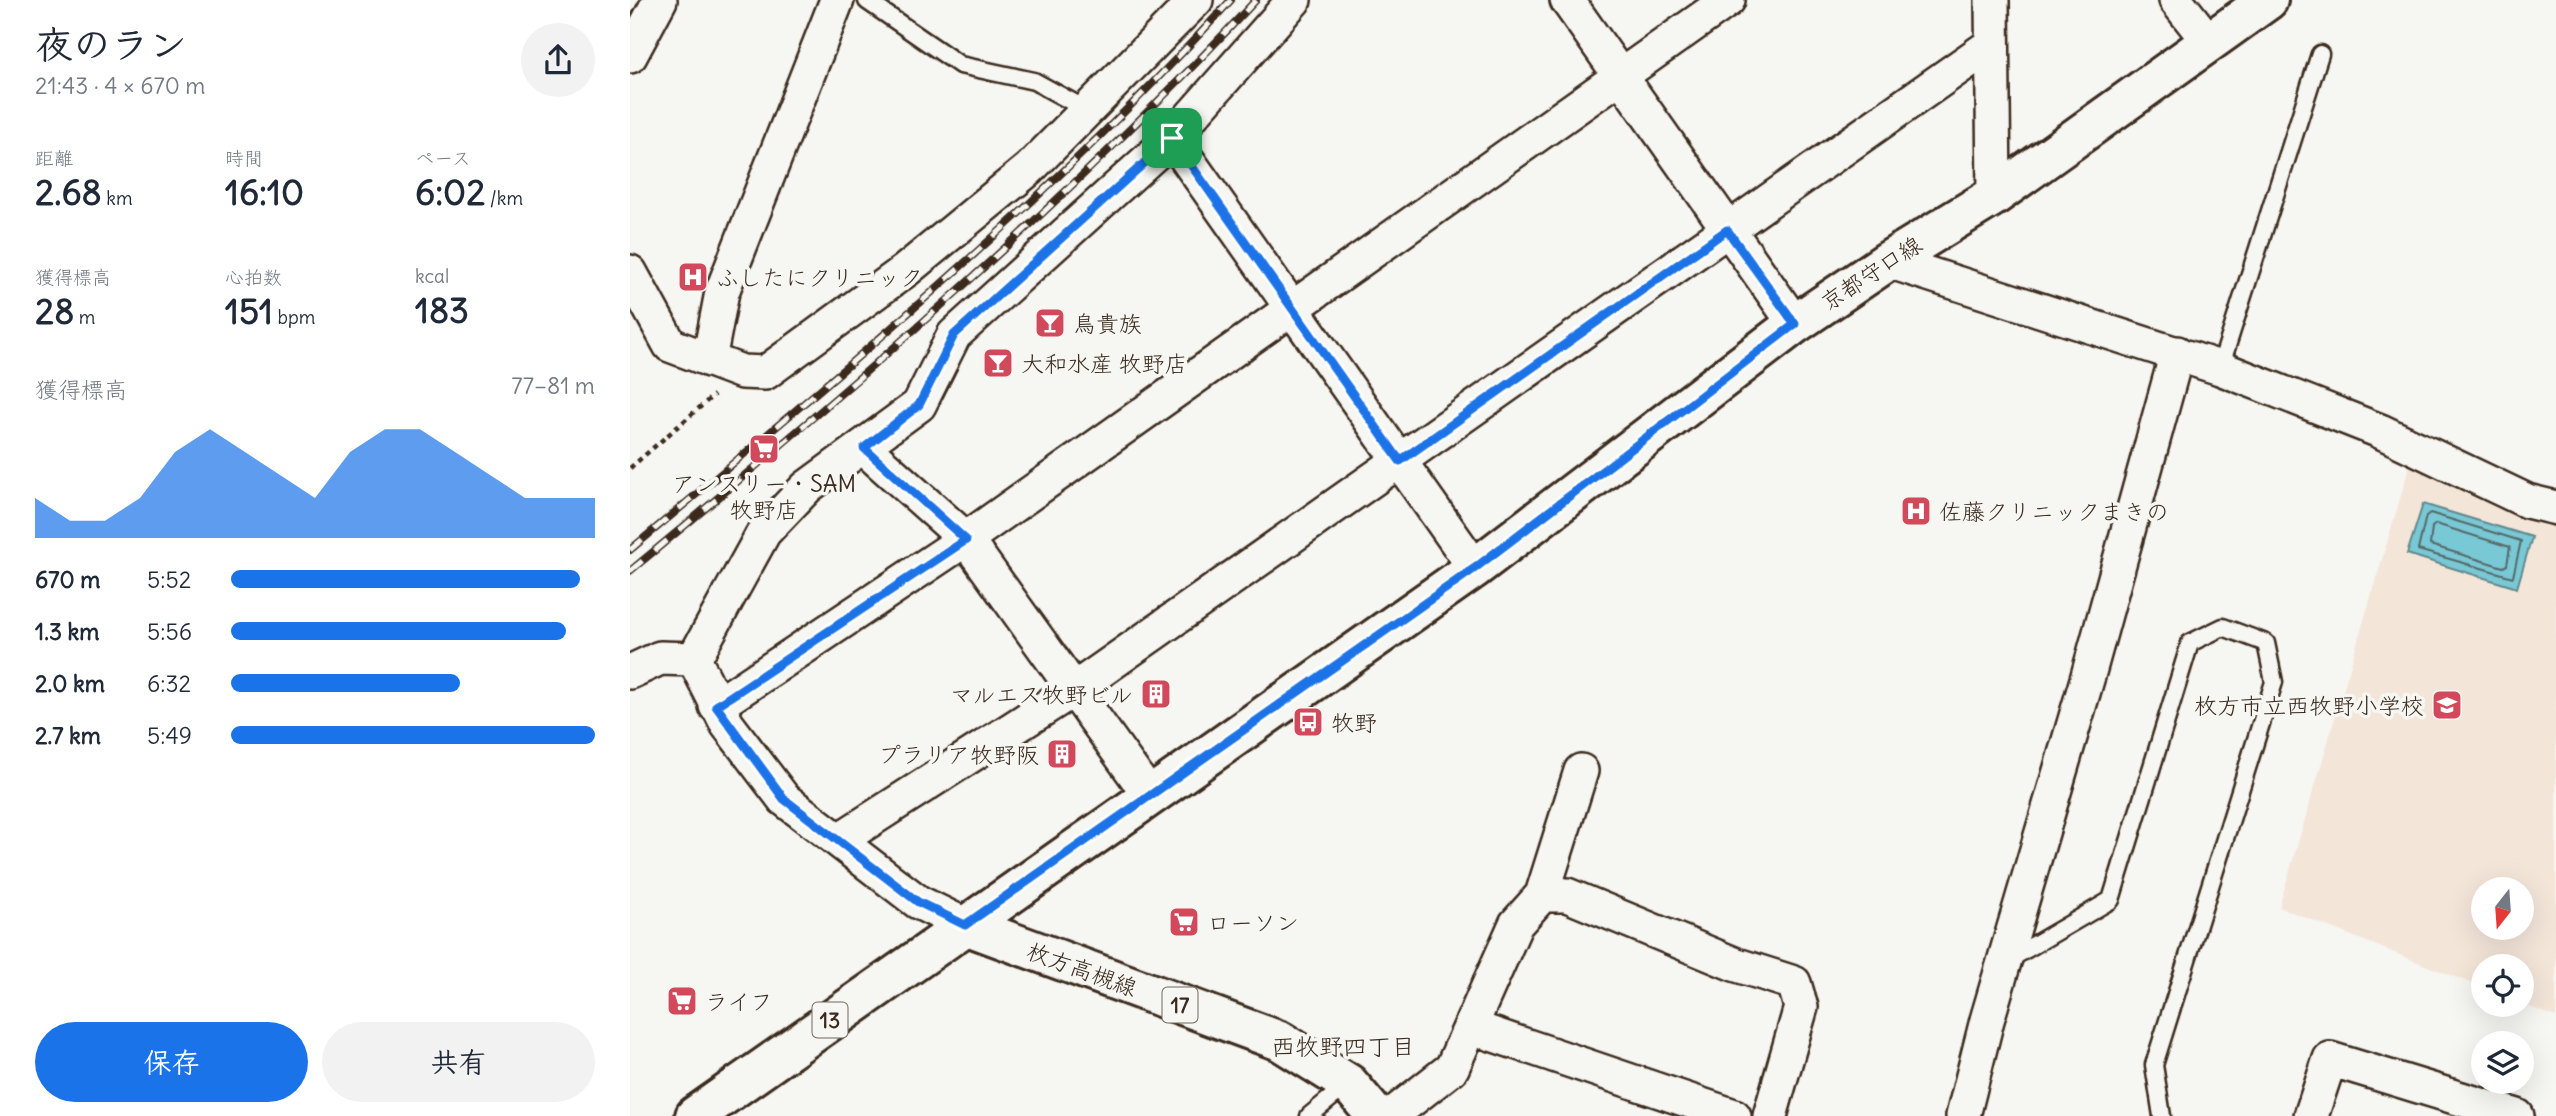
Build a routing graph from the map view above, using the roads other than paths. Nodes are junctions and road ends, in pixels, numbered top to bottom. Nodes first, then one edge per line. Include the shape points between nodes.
1 (1196, 0) edge
2 (1294, 0) edge
3 (1567, 0) edge
4 (1728, 0) edge
5 (1993, 0) edge
6 (2176, 0) edge
7 (2268, 0) edge
8 (852, 1) edge
9 (651, 2) edge
10 (2209, 42) junction
11 (1993, 44) junction
12 (2320, 54) dead end
13 (630, 56) edge
14 (1619, 77) junction
15 (1087, 110) junction
16 (1172, 138) junction
17 (1994, 196) junction
18 (1727, 230) junction
19 (1888, 261) junction
20 (630, 272) edge
21 (1293, 308) junction
22 (1795, 324) junction
23 (2177, 353) junction
24 (709, 360) junction
25 (2220, 368) junction
26 (864, 448) junction
27 (1400, 461) junction
28 (2556, 508) edge
29 (966, 540) junction
30 (1475, 568) junction
31 (694, 659) junction
32 (630, 672) edge
33 (1076, 688) junction
34 (716, 706) junction
35 (1581, 771) dead end
36 (1150, 796) junction
37 (839, 839) junction
38 (1542, 895) junction
39 (965, 925) junction
40 (2004, 962) junction
41 (1471, 1027) junction
42 (1349, 1084) junction
43 (695, 1116) edge
44 (1309, 1116) edge
45 (1376, 1116) edge
46 (1391, 1116) edge
47 (1734, 1116) edge
48 (1770, 1116) edge
49 (1963, 1116) edge
50 (2162, 1116) edge
51 (2311, 1116) edge
52 (2517, 1116) edge

1 - 15 street
2 - 16 street
3 - 14 street
4 - 14 street
5 - 11 street
6 - 10 street
7 - 10 main road, 京都守口線 / 13
8 - 15 lane via 960,65 1034,81
8 - 24 street via 722,292
9 - 13 street
10 - 17 main road, 京都守口線 / 13
11 - 17 street
11 - 18 street
12 - 25 lane
14 - 18 street
14 - 21 street
15 - 24 street via 1029,169 906,270 765,373 742,372
16 - 21 street
16 - 26 street via 954,335 919,405
17 - 19 main road, 京都守口線 / 13
18 - 22 street
18 - 27 street
19 - 22 main road, 京都守口線 / 13
19 - 23 street
20 - 24 street via 670,345
21 - 27 street
21 - 29 street
22 - 30 main road, 京都守口線 / 13
23 - 25 street
23 - 40 street
25 - 28 street via 2380,431 2527,501
26 - 29 street
26 - 31 street via 807,487 764,532
27 - 30 street
27 - 33 street
29 - 33 street
29 - 34 street
30 - 36 main road, 京都守口線 / 13
31 - 32 street via 660,658
31 - 34 street
33 - 36 street
33 - 37 street
34 - 37 street via 784,799
35 - 38 street
36 - 39 main road, 京都守口線 / 13
37 - 39 street via 918,902
38 - 41 street via 1516,924
38 - 48 street via 1567,895 1734,964 1794,983 1801,1007
39 - 42 main road, 枚方高槻線 / 17 via 1280,1041
39 - 43 main road, 京都守口線 / 13
40 - 49 street
40 - 50 lane via 2111,900 2190,643 2223,627 2266,643 2274,682 2154,1065
41 - 46 street via 1452,1068
41 - 47 street
42 - 44 lane
42 - 45 main road, 枚方高槻線 / 17
51 - 52 street via 2330,1059

